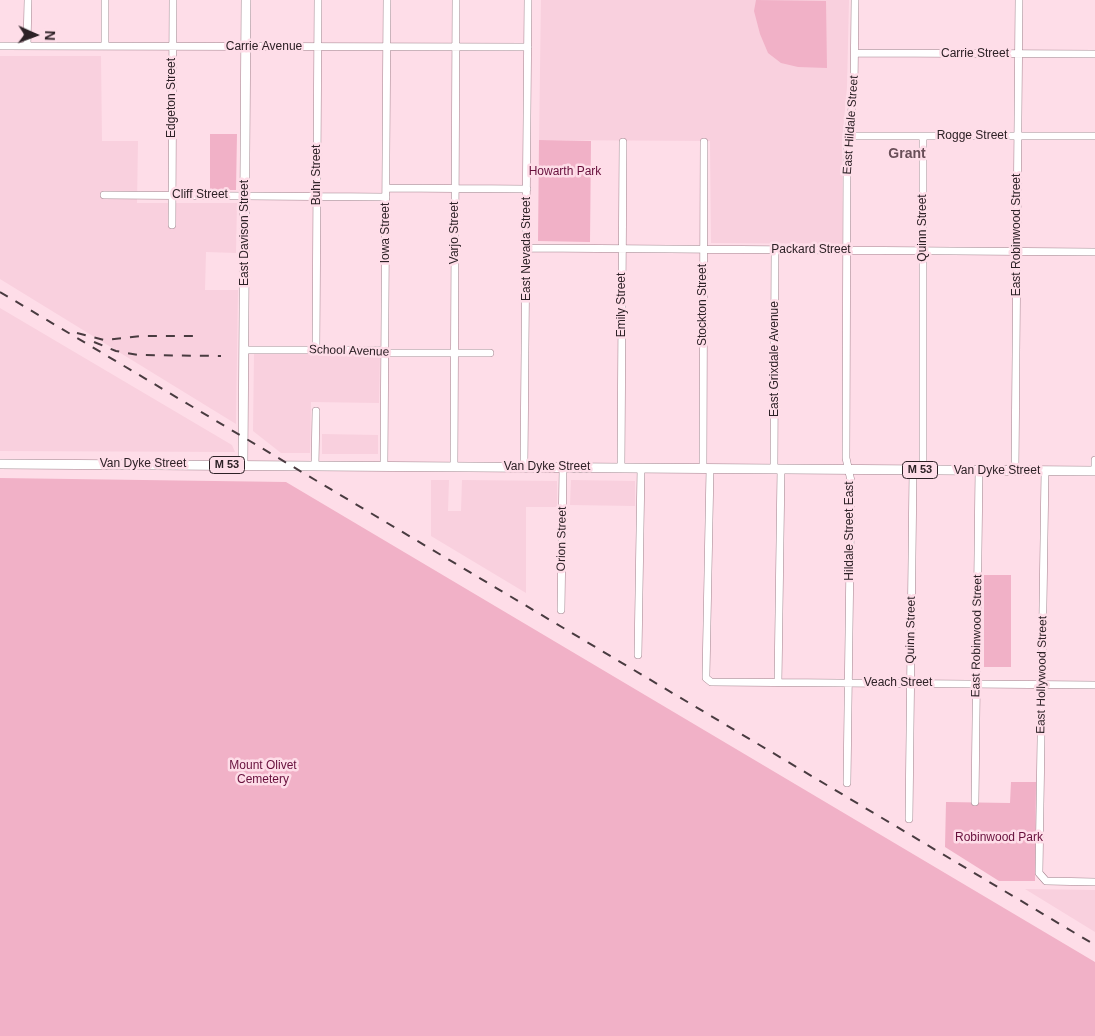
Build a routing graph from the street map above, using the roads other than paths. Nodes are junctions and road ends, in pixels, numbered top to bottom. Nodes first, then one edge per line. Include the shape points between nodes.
1 (28, 0) edge
2 (105, 0) edge
3 (173, 0) edge
4 (246, 0) edge
5 (318, 0) edge
6 (387, 0) edge
7 (456, 0) edge
8 (528, 0) edge
9 (855, 0) edge
10 (1019, 0) edge
11 (0, 46) edge
12 (28, 46) junction
13 (105, 46) junction
14 (173, 46) junction
15 (246, 47) junction
16 (318, 47) junction
17 (387, 47) junction
18 (456, 47) junction
19 (528, 47) junction
20 (855, 53) junction
21 (1018, 54) junction
22 (1095, 54) edge
23 (848, 136) junction
24 (924, 136) junction
25 (1017, 136) junction
26 (1095, 136) edge
27 (623, 142) dead end
28 (704, 142) dead end
29 (386, 188) junction
30 (455, 188) junction
31 (527, 188) junction
32 (104, 195) dead end
33 (172, 195) junction
34 (245, 196) junction
35 (317, 196) junction
36 (386, 196) junction
37 (172, 225) dead end
38 (527, 248) junction
39 (622, 248) junction
40 (704, 249) junction
41 (775, 249) junction
42 (847, 250) junction
43 (923, 250) junction
44 (1017, 251) junction
45 (1095, 252) edge
46 (244, 350) junction
47 (316, 350) junction
48 (385, 351) junction
49 (454, 353) junction
50 (490, 353) dead end
51 (316, 411) dead end
52 (1095, 460) edge
53 (0, 464) edge
54 (243, 465) junction
55 (315, 466) junction
56 (384, 466) junction
57 (454, 467) junction
58 (524, 467) junction
59 (563, 468) junction
60 (621, 468) junction
61 (641, 468) junction
62 (706, 468) junction
63 (778, 469) junction
64 (849, 470) junction
65 (913, 470) junction
66 (923, 470) junction
67 (978, 470) junction
68 (1015, 471) junction
69 (1045, 471) junction
70 (1095, 471) edge
71 (561, 610) dead end
72 (638, 655) dead end
73 (706, 675) joint
74 (778, 683) junction
75 (848, 683) junction
76 (911, 684) junction
77 (976, 684) junction
78 (1042, 685) junction
79 (1095, 685) edge
80 (846, 783) dead end
81 (975, 802) dead end
82 (909, 819) dead end
83 (1095, 882) edge

1 - 12 street
2 - 13 street
3 - 14 street, Edgeton Street
4 - 15 main road, East Davison Street
5 - 16 street, Buhr Street
6 - 17 street, Iowa Street
7 - 18 street, Varjo Street
8 - 19 street, East Nevada Street
9 - 20 street, East Hildale Street
10 - 21 street, East Robinwood Street
11 - 12 street, Carrie Avenue
12 - 13 street, Carrie Avenue
13 - 14 street, Carrie Avenue
14 - 15 street, Carrie Avenue
14 - 33 street, Edgeton Street
15 - 16 street, Carrie Avenue
15 - 34 main road, East Davison Street
16 - 17 street, Carrie Avenue
16 - 35 street, Buhr Street
17 - 18 street, Carrie Avenue
17 - 29 street, Iowa Street
18 - 19 street, Carrie Avenue
18 - 30 street, Varjo Street
19 - 31 street, East Nevada Street
20 - 21 street, Carrie Street
20 - 23 street, East Hildale Street
21 - 22 street, Carrie Street
21 - 25 street, East Robinwood Street
23 - 24 street, Rogge Street
23 - 42 street, East Hildale Street
24 - 25 street, Rogge Street
24 - 43 street, Quinn Street
25 - 26 street, Rogge Street
25 - 44 street, East Robinwood Street
27 - 39 street, Emily Street
28 - 40 street, Stockton Street
29 - 30 street
29 - 36 street, Iowa Street
30 - 31 street
30 - 49 street, Varjo Street
31 - 38 street, East Nevada Street
32 - 33 street, Cliff Street
33 - 34 street, Cliff Street
33 - 37 street, Edgeton Street
34 - 35 street, Cliff Street
34 - 46 main road, East Davison Street
35 - 36 street, Cliff Street
35 - 47 street, Buhr Street
36 - 48 street, Iowa Street
38 - 39 street, Packard Street
38 - 58 street, East Nevada Street
39 - 40 street, Packard Street
39 - 60 street, Emily Street
40 - 41 street, Packard Street
40 - 62 street, Stockton Street
41 - 42 street, Packard Street
41 - 63 street, East Grixdale Avenue
42 - 43 street, Packard Street
42 - 64 street, Hildale Street East via 846,458
43 - 44 street, Packard Street
43 - 66 street, Quinn Street
44 - 45 street, Packard Street
44 - 68 street, East Robinwood Street
46 - 47 street, School Avenue
46 - 54 main road, East Davison Street
47 - 48 street, School Avenue
48 - 49 street, School Avenue
48 - 56 street, Iowa Street
49 - 50 street, School Avenue
49 - 57 street, Varjo Street
51 - 55 street
52 - 70 street
53 - 54 main road, Van Dyke Street / M 53
54 - 55 main road, Van Dyke Street / M 53
55 - 56 main road, Van Dyke Street / M 53
56 - 57 main road, Van Dyke Street / M 53
57 - 58 main road, Van Dyke Street / M 53
58 - 59 main road, Van Dyke Street / M 53
59 - 60 main road, Van Dyke Street / M 53
59 - 71 street, Orion Street
60 - 61 main road, Van Dyke Street / M 53
61 - 62 main road, Van Dyke Street / M 53
61 - 72 street
62 - 63 main road, Van Dyke Street / M 53
62 - 73 street, Stockton Street
63 - 64 main road, Van Dyke Street / M 53
63 - 74 street, East Grixdale Avenue
64 - 65 main road, Van Dyke Street / M 53
64 - 75 street, Hildale Street East
65 - 66 main road, Van Dyke Street / M 53
65 - 76 street, Quinn Street
66 - 67 main road, Van Dyke Street / M 53
67 - 68 main road, Van Dyke Street / M 53
67 - 77 street, East Robinwood Street
68 - 69 main road, Van Dyke Street / M 53
69 - 70 main road, Van Dyke Street / M 53
69 - 78 street, East Hollywood Street
73 - 74 street, Veach Street via 715,683
74 - 75 street, Veach Street
75 - 76 street, Veach Street
75 - 80 street, Hildale Street East
76 - 77 street, Veach Street
76 - 82 street, Quinn Street
77 - 78 street, Veach Street
77 - 81 street, East Robinwood Street
78 - 79 street, Veach Street
78 - 83 street, East Hollywood Street via 1039,873 1049,881

